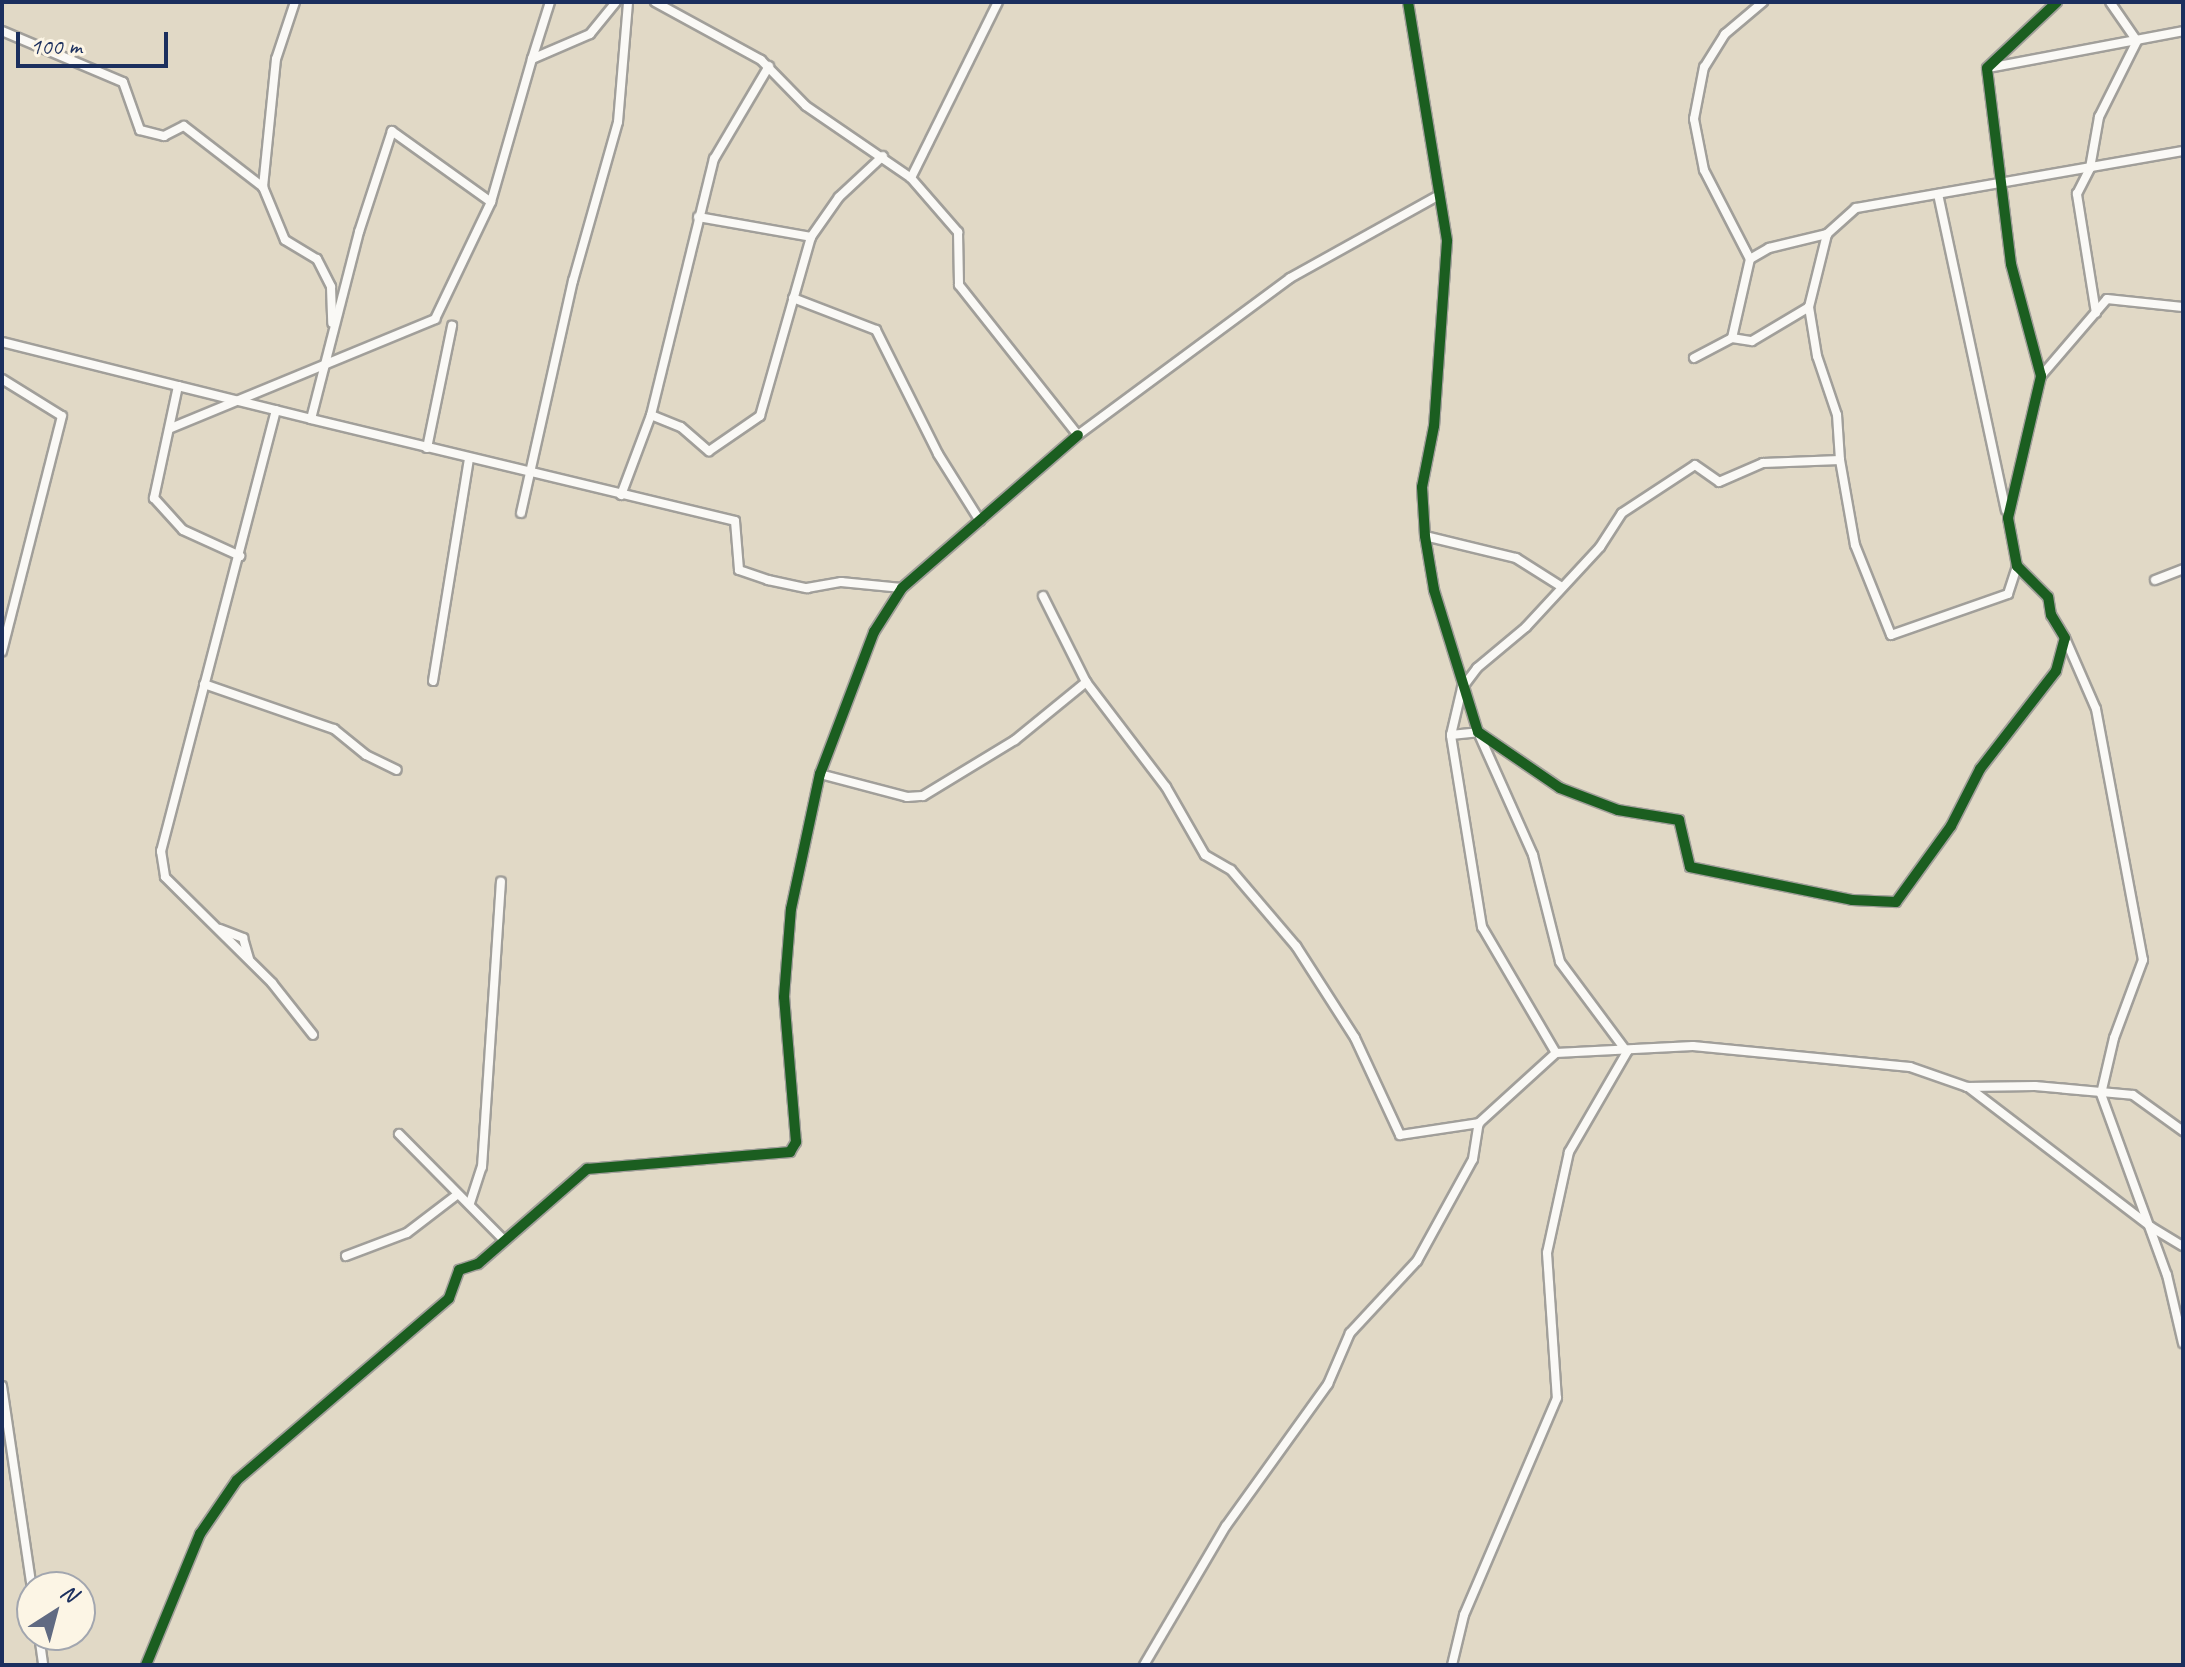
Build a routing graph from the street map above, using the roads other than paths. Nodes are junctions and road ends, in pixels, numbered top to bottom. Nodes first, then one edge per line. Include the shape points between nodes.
1 (295, 2) edge
2 (550, 2) edge
3 (616, 2) edge
4 (628, 2) edge
5 (655, 2) edge
6 (998, 2) edge
7 (1408, 2) edge
8 (1763, 2) edge
9 (2057, 2) edge
10 (2110, 2) edge
11 (2, 31) edge
12 (2183, 31) edge
13 (2137, 41) junction
14 (532, 59) junction
15 (769, 66) junction
16 (1987, 68) junction
17 (2183, 151) edge
18 (883, 156) junction
19 (2090, 168) junction
20 (911, 178) junction
21 (1998, 184) junction
22 (263, 187) junction
23 (1938, 194) junction
24 (1439, 195) junction
25 (491, 202) junction
26 (698, 217) junction
27 (1827, 234) junction
28 (811, 237) junction
29 (1750, 259) junction
30 (793, 298) junction
31 (1809, 307) junction
32 (2183, 307) edge
33 (2096, 313) junction
34 (452, 326) dead end
35 (333, 333) junction
36 (1732, 338) junction
37 (2, 342) edge
38 (1694, 358) dead end
39 (325, 365) junction
40 (2041, 376) junction
41 (2, 379) edge
42 (178, 386) junction
43 (236, 401) junction
44 (276, 410) junction
45 (651, 415) junction
46 (311, 419) junction
47 (171, 428) junction
48 (1078, 435) junction
49 (427, 448) junction
50 (469, 459) junction
51 (1840, 460) junction
52 (528, 470) junction
53 (621, 495) junction
54 (521, 513) dead end
55 (2008, 518) junction
56 (980, 521) junction
57 (1425, 536) junction
58 (240, 556) junction
59 (2017, 566) junction
60 (2183, 569) edge
61 (2155, 580) dead end
62 (1562, 587) junction
63 (902, 588) junction
64 (1043, 596) dead end
65 (2065, 638) junction
66 (2, 651) edge
67 (433, 681) dead end
68 (1086, 682) junction
69 (204, 684) junction
70 (1462, 688) junction
71 (1478, 732) junction
72 (1451, 735) junction
73 (397, 770) dead end
74 (820, 774) junction
75 (501, 882) dead end
76 (220, 929) junction
77 (249, 959) junction
78 (313, 1035) dead end
79 (1627, 1052) junction
80 (1556, 1053) junction
81 (1967, 1087) junction
82 (2101, 1094) junction
83 (1479, 1123) junction
84 (2183, 1131) edge
85 (399, 1134) dead end
86 (458, 1194) junction
87 (470, 1203) junction
88 (2151, 1227) junction
89 (503, 1239) junction
90 (2183, 1246) edge
91 (346, 1256) dead end
92 (2183, 1343) edge
93 (2, 1386) edge
94 (29, 1571) edge
95 (146, 1665) edge
96 (1144, 1665) edge
97 (1452, 1665) edge

1 - 22 street via 276,59
2 - 14 street
3 - 14 street via 590,34
4 - 52 street via 618,122
5 - 15 street
6 - 20 street
7 - 24 street
8 - 29 street via 1725,34 1704,67 1694,119 1704,170
9 - 16 street
10 - 13 street
11 - 22 street via 123,82 140,130 164,136 184,126
12 - 13 street
13 - 16 street
13 - 19 street via 2099,117
14 - 25 street
15 - 18 street via 806,106
15 - 26 street via 722,144
16 - 21 street
17 - 19 street
18 - 20 street
18 - 28 street via 839,197
19 - 21 street
19 - 33 street via 2077,194
20 - 48 street via 958,232 959,285
21 - 23 street
21 - 40 street via 2011,264
22 - 35 street via 285,240 317,259 331,287
23 - 27 street via 1856,208
23 - 55 street
24 - 48 street via 1290,278
24 - 57 street via 1447,241 1434,426 1422,487
25 - 35 street via 392,131
25 - 39 street via 435,319
26 - 28 street
26 - 45 street
27 - 29 street via 1769,248
27 - 31 street
28 - 30 street
29 - 36 street
30 - 45 street via 760,416 709,451 681,427
30 - 56 street via 876,330 945,466
31 - 36 street via 1752,341
31 - 51 street via 1817,356 1837,415
32 - 33 street via 2107,299
33 - 40 street
34 - 49 street
35 - 39 street
36 - 38 street
37 - 42 street
39 - 43 street
39 - 46 street
40 - 55 street
41 - 66 street via 62,416
42 - 43 street
42 - 47 street
43 - 44 street
43 - 47 street
44 - 46 street
44 - 58 street
45 - 53 street
46 - 49 street
47 - 58 street via 154,498 183,530
48 - 56 street
49 - 50 street
50 - 52 street
50 - 67 street
51 - 59 street via 1855,545 1891,635 2008,594
51 - 62 street via 1763,463 1719,482 1695,465 1622,513 1600,547
52 - 53 street
52 - 54 street
53 - 63 street via 735,521 739,570 768,580 807,588 841,582
55 - 59 street
56 - 63 street
57 - 62 street via 1516,558
57 - 70 street via 1434,590
58 - 69 street
59 - 65 street via 2048,597 2051,615
60 - 61 street
62 - 70 street
63 - 74 street via 874,632
64 - 68 street
65 - 71 street via 2056,671 1980,769 1951,826 1896,902 1852,900 1690,867 1679,820 1618,810 1560,788
65 - 82 street via 2096,709 2143,960 2114,1038
68 - 74 street via 1015,740 923,796 907,797
68 - 83 street via 1166,787 1205,855 1231,870 1296,946 1355,1038 1400,1135
69 - 73 street via 334,729 366,755
69 - 76 street via 161,851 165,877
70 - 71 street
70 - 72 street
71 - 72 street
71 - 79 street via 1533,855 1560,962
72 - 80 street via 1482,927
74 - 89 street via 791,909 784,997 796,1142 790,1152 587,1169
75 - 87 street via 482,1167
76 - 77 street via 222,937
76 - 77 street via 243,938
77 - 78 street
79 - 80 street
79 - 81 street via 1693,1046 1910,1067
79 - 97 street via 1569,1152 1547,1253 1557,1398 1464,1615
80 - 83 street
81 - 82 street via 2035,1086
81 - 88 street
82 - 84 street via 2133,1095
82 - 88 street
83 - 96 street via 1473,1159 1417,1261 1350,1333 1328,1384 1226,1526
85 - 86 street
86 - 87 street
86 - 91 street via 407,1233
87 - 89 street
88 - 90 street
88 - 92 street
89 - 95 street via 478,1264 459,1270 449,1298 431,1315 237,1480 200,1534
93 - 94 street

